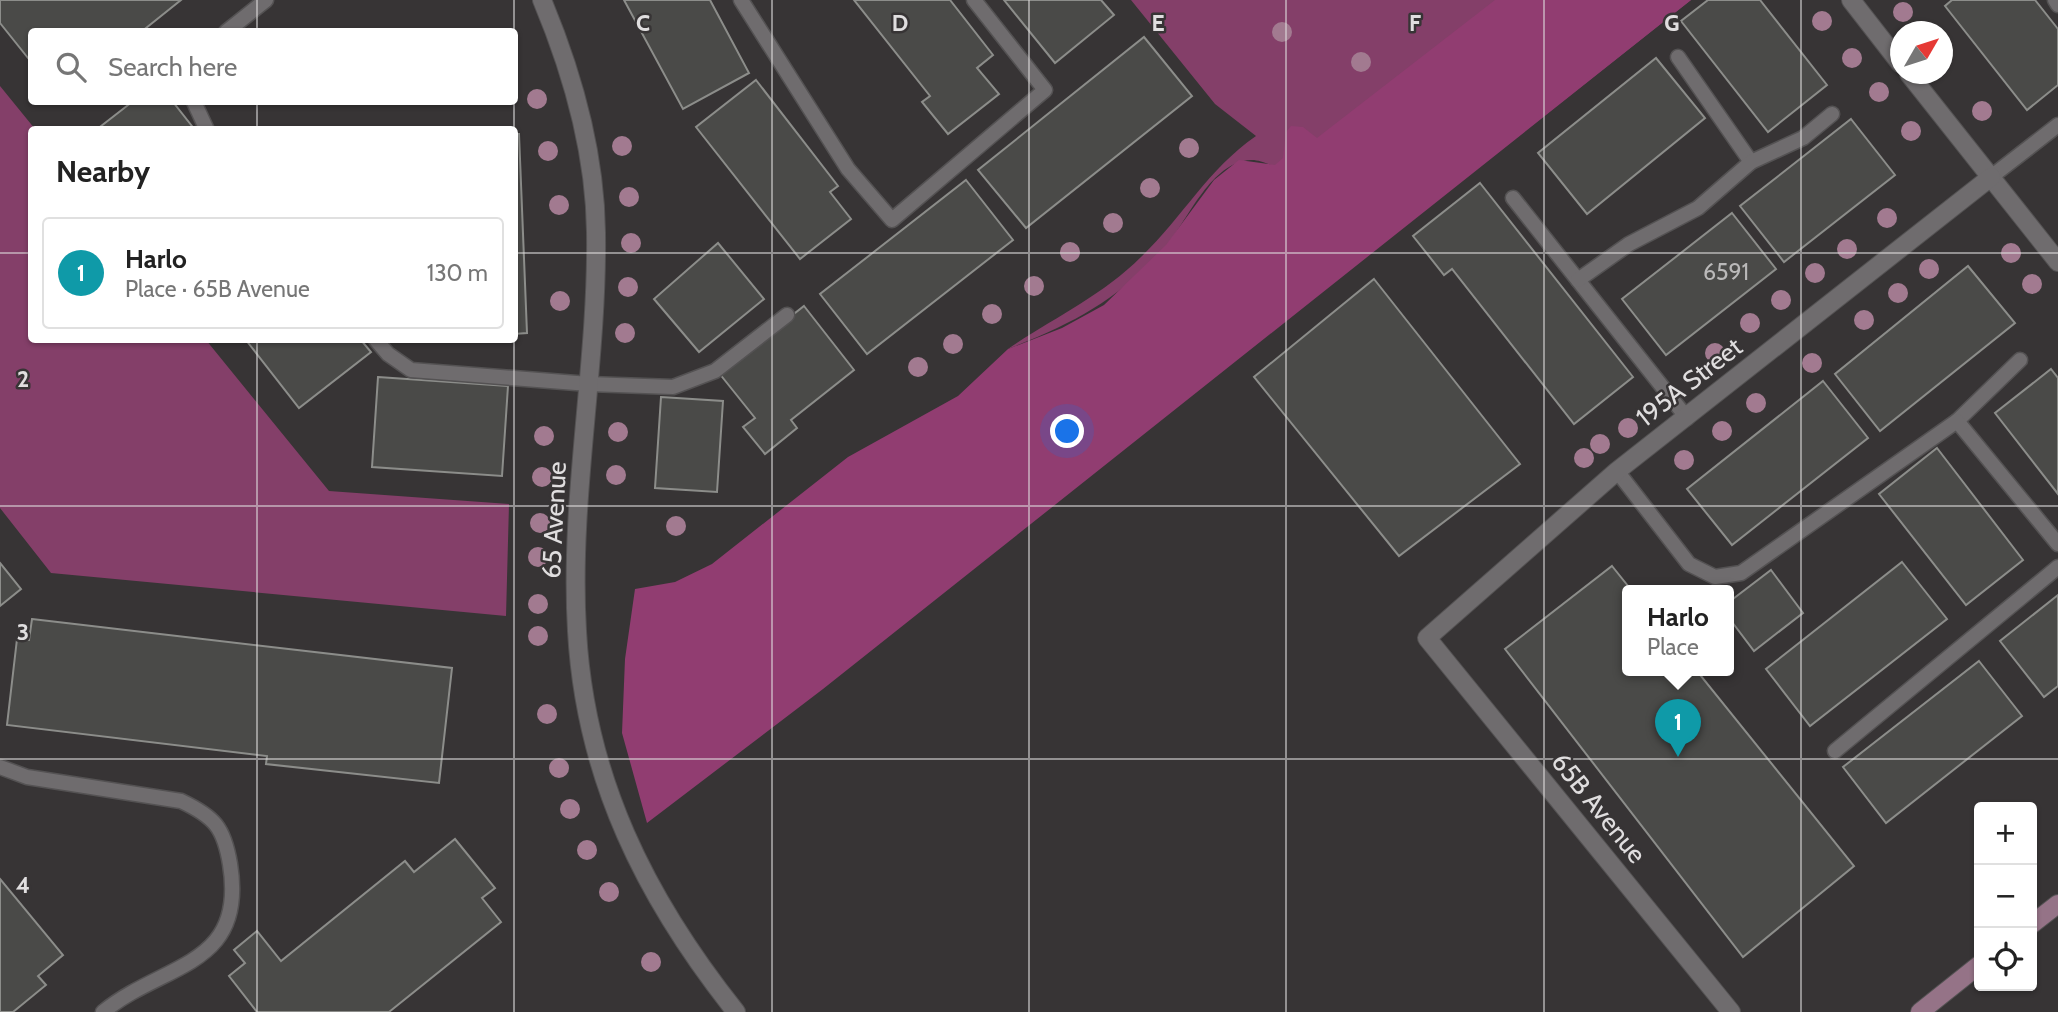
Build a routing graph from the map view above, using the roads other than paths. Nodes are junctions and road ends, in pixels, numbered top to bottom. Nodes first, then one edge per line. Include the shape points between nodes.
1 (266, 0) edge
2 (542, 0) edge
3 (741, 0) edge
4 (974, 0) edge
5 (1851, 0) edge
6 (2055, 0) edge
7 (2058, 5) edge
8 (231, 28) edge
9 (1890, 50) edge
10 (1678, 57) dead end
11 (1917, 84) edge
12 (195, 105) edge
13 (1832, 114) dead end
14 (2058, 125) edge
15 (205, 126) edge
16 (1751, 162) junction
17 (1991, 177) junction
18 (1513, 198) dead end
19 (2058, 262) edge
20 (1578, 280) junction
21 (787, 314) dead end
22 (379, 343) edge
23 (2020, 360) dead end
24 (589, 384) junction
25 (1687, 418) junction
26 (1957, 421) junction
27 (1617, 471) junction
28 (2058, 544) edge
29 (2058, 567) edge
30 (1427, 638) joint
31 (1835, 751) dead end
32 (0, 767) edge
33 (2058, 904) edge
34 (2037, 920) edge
35 (1974, 969) edge
36 (103, 1012) edge
37 (736, 1012) edge
38 (1731, 1012) edge
39 (1920, 1012) edge

1 - 8 lane
2 - 24 street, 65 Avenue via 574,84 592,175 596,230
3 - 4 lane via 848,169 892,220 1045,90
5 - 9 street
6 - 7 lane
10 - 16 lane
11 - 17 street
12 - 15 lane
13 - 16 lane via 1803,138
14 - 17 lane
16 - 20 lane via 1698,208 1629,244
17 - 19 street
17 - 25 street, 195A Street
18 - 20 lane
20 - 25 lane
21 - 24 lane via 715,371 673,387
22 - 24 lane via 411,370
23 - 26 lane
24 - 37 street, 65 Avenue via 577,547 577,629 594,740 618,817 646,880 678,934
25 - 27 street, 195A Street
26 - 27 lane via 1741,573 1715,576 1689,564
26 - 28 lane
27 - 30 street, 195A Street
29 - 31 lane
30 - 38 street, 65B Avenue
32 - 36 lane via 27,777 181,801 215,822 225,837 233,884 232,911 225,929 190,963
33 - 34 main road
35 - 39 main road

